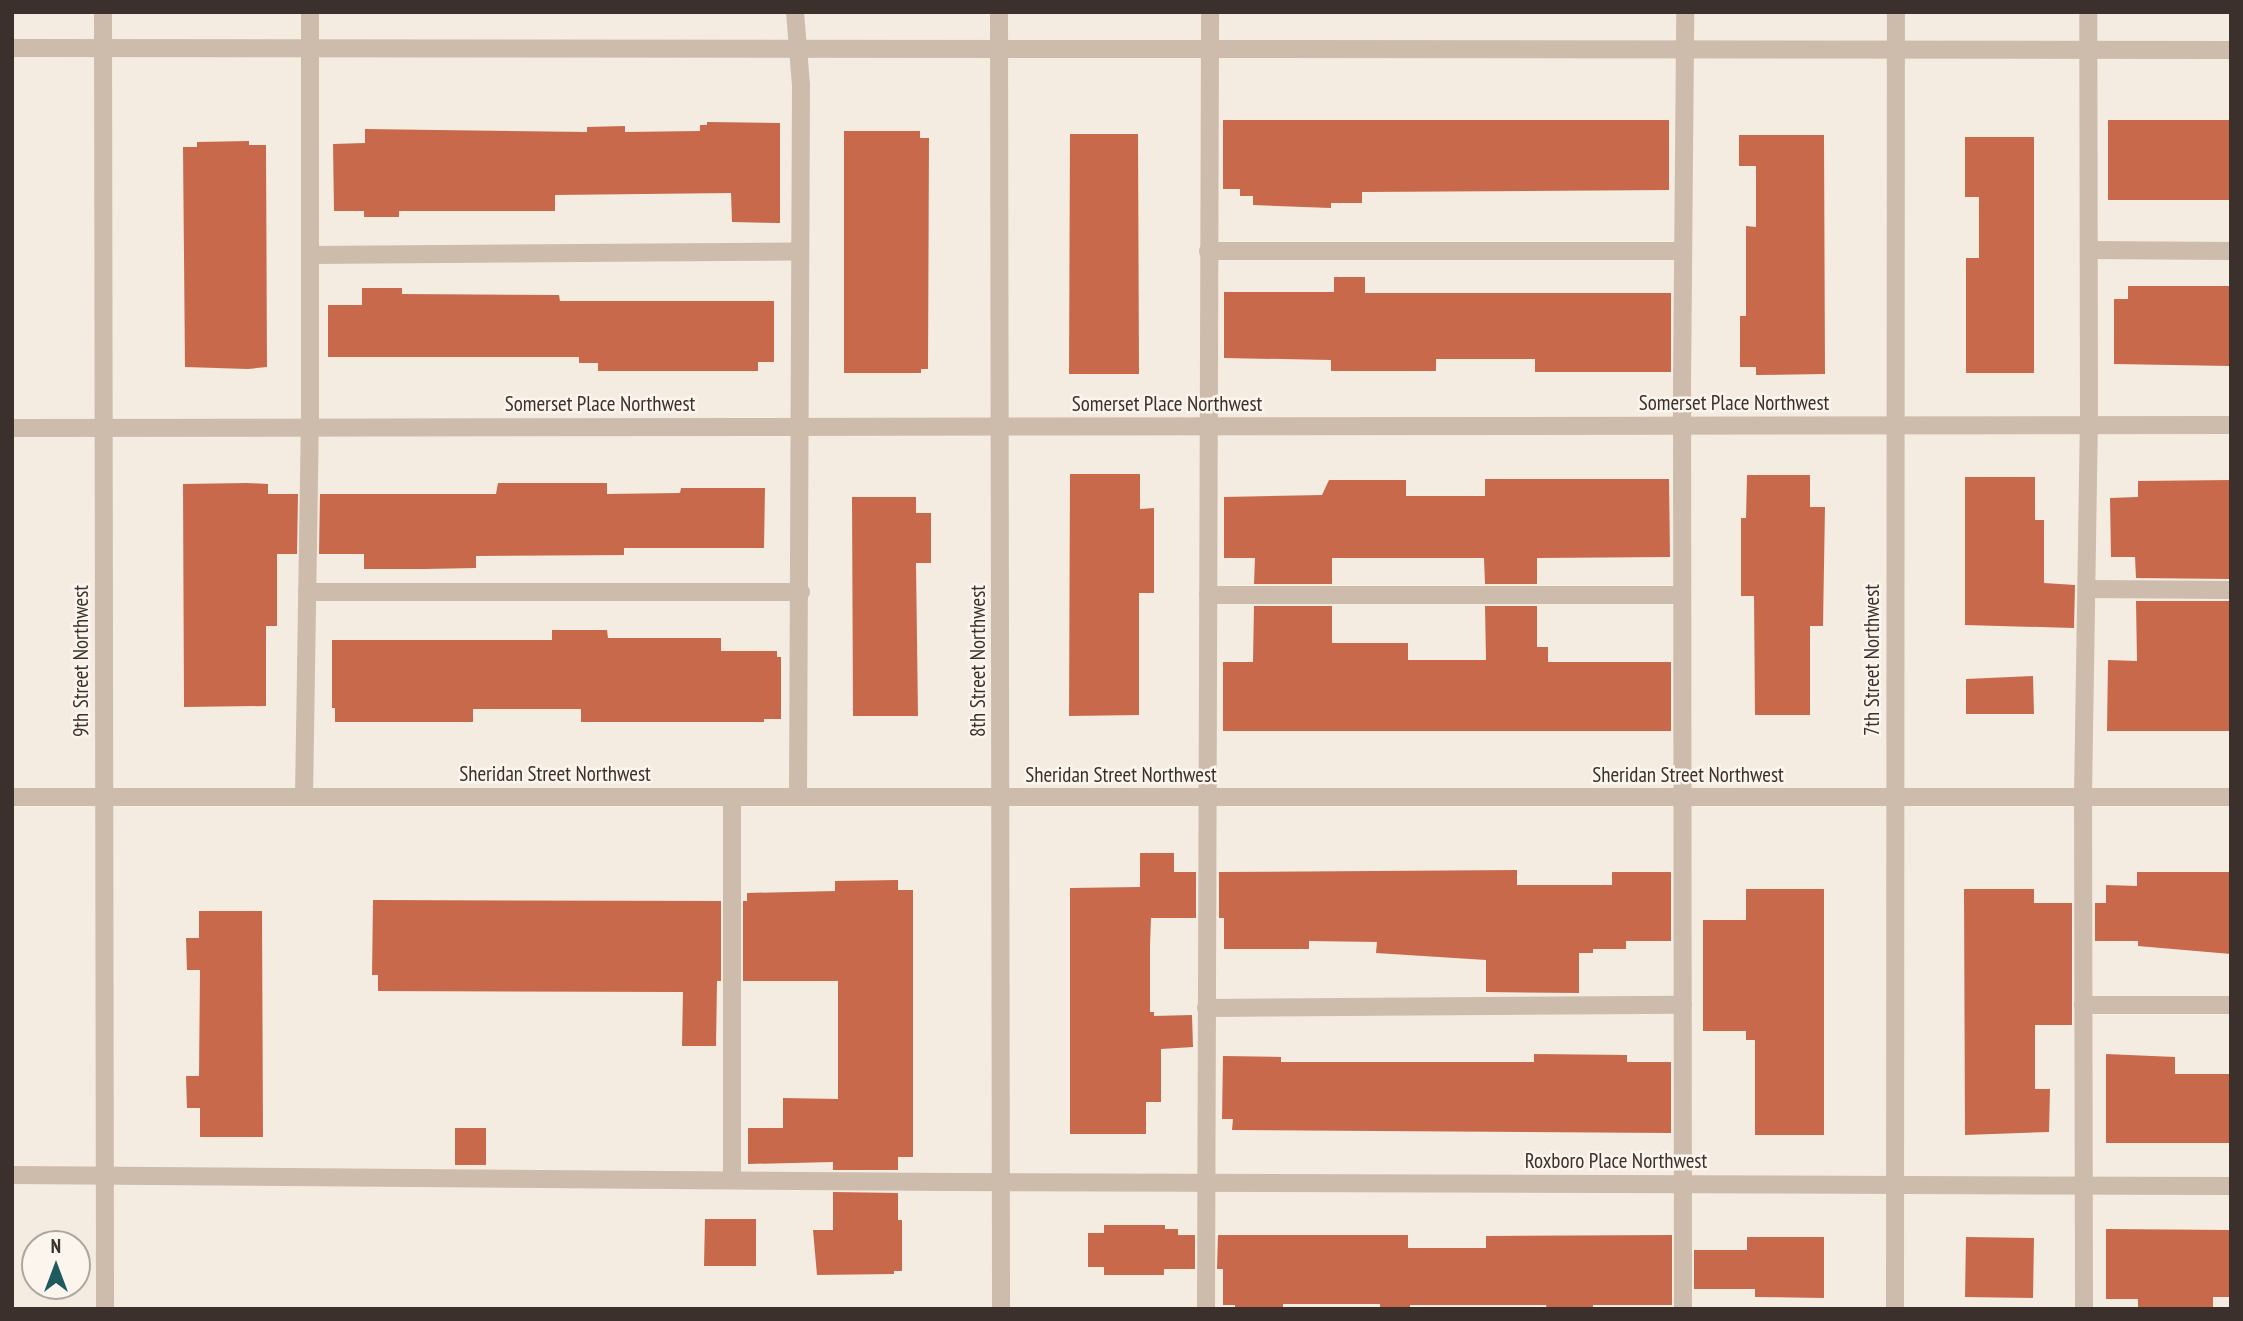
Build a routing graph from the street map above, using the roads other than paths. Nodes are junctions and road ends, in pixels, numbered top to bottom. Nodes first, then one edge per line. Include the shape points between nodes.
1 (103, 12) edge
2 (310, 12) edge
3 (795, 12) edge
4 (999, 12) edge
5 (1210, 12) edge
6 (1685, 12) edge
7 (1896, 12) edge
8 (2088, 12) edge
9 (12, 48) edge
10 (103, 48) junction
11 (310, 48) junction
12 (798, 48) junction
13 (999, 48) junction
14 (1685, 49) junction
15 (1210, 50) junction
16 (1896, 50) junction
17 (2089, 50) junction
18 (2231, 50) edge
19 (2089, 250) junction
20 (1208, 251) junction
21 (1683, 251) junction
22 (2231, 251) edge
23 (800, 253) junction
24 (310, 255) junction
25 (2089, 425) junction
26 (2231, 425) edge
27 (104, 426) junction
28 (800, 426) junction
29 (999, 426) junction
30 (1208, 426) junction
31 (1682, 426) junction
32 (1896, 426) junction
33 (310, 427) junction
34 (12, 428) edge
35 (2087, 589) junction
36 (2231, 590) edge
37 (307, 592) junction
38 (801, 592) junction
39 (1208, 595) junction
40 (1682, 595) junction
41 (12, 797) edge
42 (104, 797) junction
43 (304, 797) junction
44 (732, 797) junction
45 (798, 797) junction
46 (1001, 797) junction
47 (1208, 797) junction
48 (1682, 797) junction
49 (1895, 797) junction
50 (2083, 797) junction
51 (2231, 797) edge
52 (1683, 1005) junction
53 (2083, 1005) junction
54 (2231, 1005) edge
55 (1206, 1008) junction
56 (12, 1175) edge
57 (105, 1176) junction
58 (732, 1180) junction
59 (1000, 1182) junction
60 (1208, 1183) junction
61 (1683, 1184) junction
62 (1895, 1186) junction
63 (2083, 1186) junction
64 (2231, 1186) edge
65 (105, 1309) edge
66 (1001, 1309) edge
67 (1206, 1309) edge
68 (1683, 1309) edge
69 (1895, 1309) edge
70 (2084, 1309) edge

1 - 10 street, 9th Street Northwest
2 - 11 street
3 - 12 street
4 - 13 street, 8th Street Northwest
5 - 15 street
6 - 14 street
7 - 16 street, 7th Street Northwest
8 - 17 street
9 - 10 street
10 - 11 street
10 - 27 street, 9th Street Northwest
11 - 12 street
11 - 24 street
12 - 13 street
12 - 23 street
13 - 15 street
13 - 29 street, 8th Street Northwest
14 - 15 street
14 - 16 street
14 - 21 street
15 - 20 street
16 - 17 street
16 - 32 street, 7th Street Northwest
17 - 18 street
17 - 19 street
19 - 22 street
19 - 25 street
20 - 21 street
20 - 30 street
21 - 31 street
23 - 24 street
23 - 28 street
24 - 33 street
25 - 26 street, Somerset Place Northwest
25 - 32 street, Somerset Place Northwest
25 - 35 street
27 - 33 street, Somerset Place Northwest
27 - 34 street, Somerset Place Northwest
27 - 42 street, 9th Street Northwest
28 - 29 street, Somerset Place Northwest
28 - 33 street, Somerset Place Northwest
28 - 38 street
29 - 30 street, Somerset Place Northwest
29 - 46 street, 8th Street Northwest
30 - 31 street, Somerset Place Northwest
30 - 39 street
31 - 32 street, Somerset Place Northwest
31 - 40 street
32 - 49 street, 7th Street Northwest
33 - 37 street
35 - 36 street
35 - 50 street
37 - 38 street
37 - 43 street
38 - 45 street
39 - 40 street
39 - 47 street
40 - 48 street
41 - 42 street, Sheridan Street Northwest
42 - 43 street, Sheridan Street Northwest
42 - 57 street, 9th Street Northwest
43 - 44 street, Sheridan Street Northwest
44 - 45 street, Sheridan Street Northwest
44 - 58 street
45 - 46 street, Sheridan Street Northwest
46 - 47 street, Sheridan Street Northwest
46 - 59 street, 8th Street Northwest
47 - 48 street, Sheridan Street Northwest
47 - 55 street
48 - 49 street, Sheridan Street Northwest
48 - 52 street
49 - 50 street, Sheridan Street Northwest
49 - 62 street, 7th Street Northwest
50 - 51 street, Sheridan Street Northwest
50 - 53 street
52 - 55 street
52 - 61 street
53 - 54 street
53 - 63 street
55 - 60 street
56 - 57 street, Roxboro Place Northwest
57 - 58 street, Roxboro Place Northwest
57 - 65 street, 9th Street Northwest
58 - 59 street, Roxboro Place Northwest
59 - 60 street, Roxboro Place Northwest
59 - 66 street, 8th Street Northwest
60 - 61 street, Roxboro Place Northwest
60 - 67 street
61 - 62 street, Roxboro Place Northwest
61 - 68 street
62 - 63 street, Roxboro Place Northwest
62 - 69 street, 7th Street Northwest
63 - 64 street, Roxboro Place Northwest
63 - 70 street

